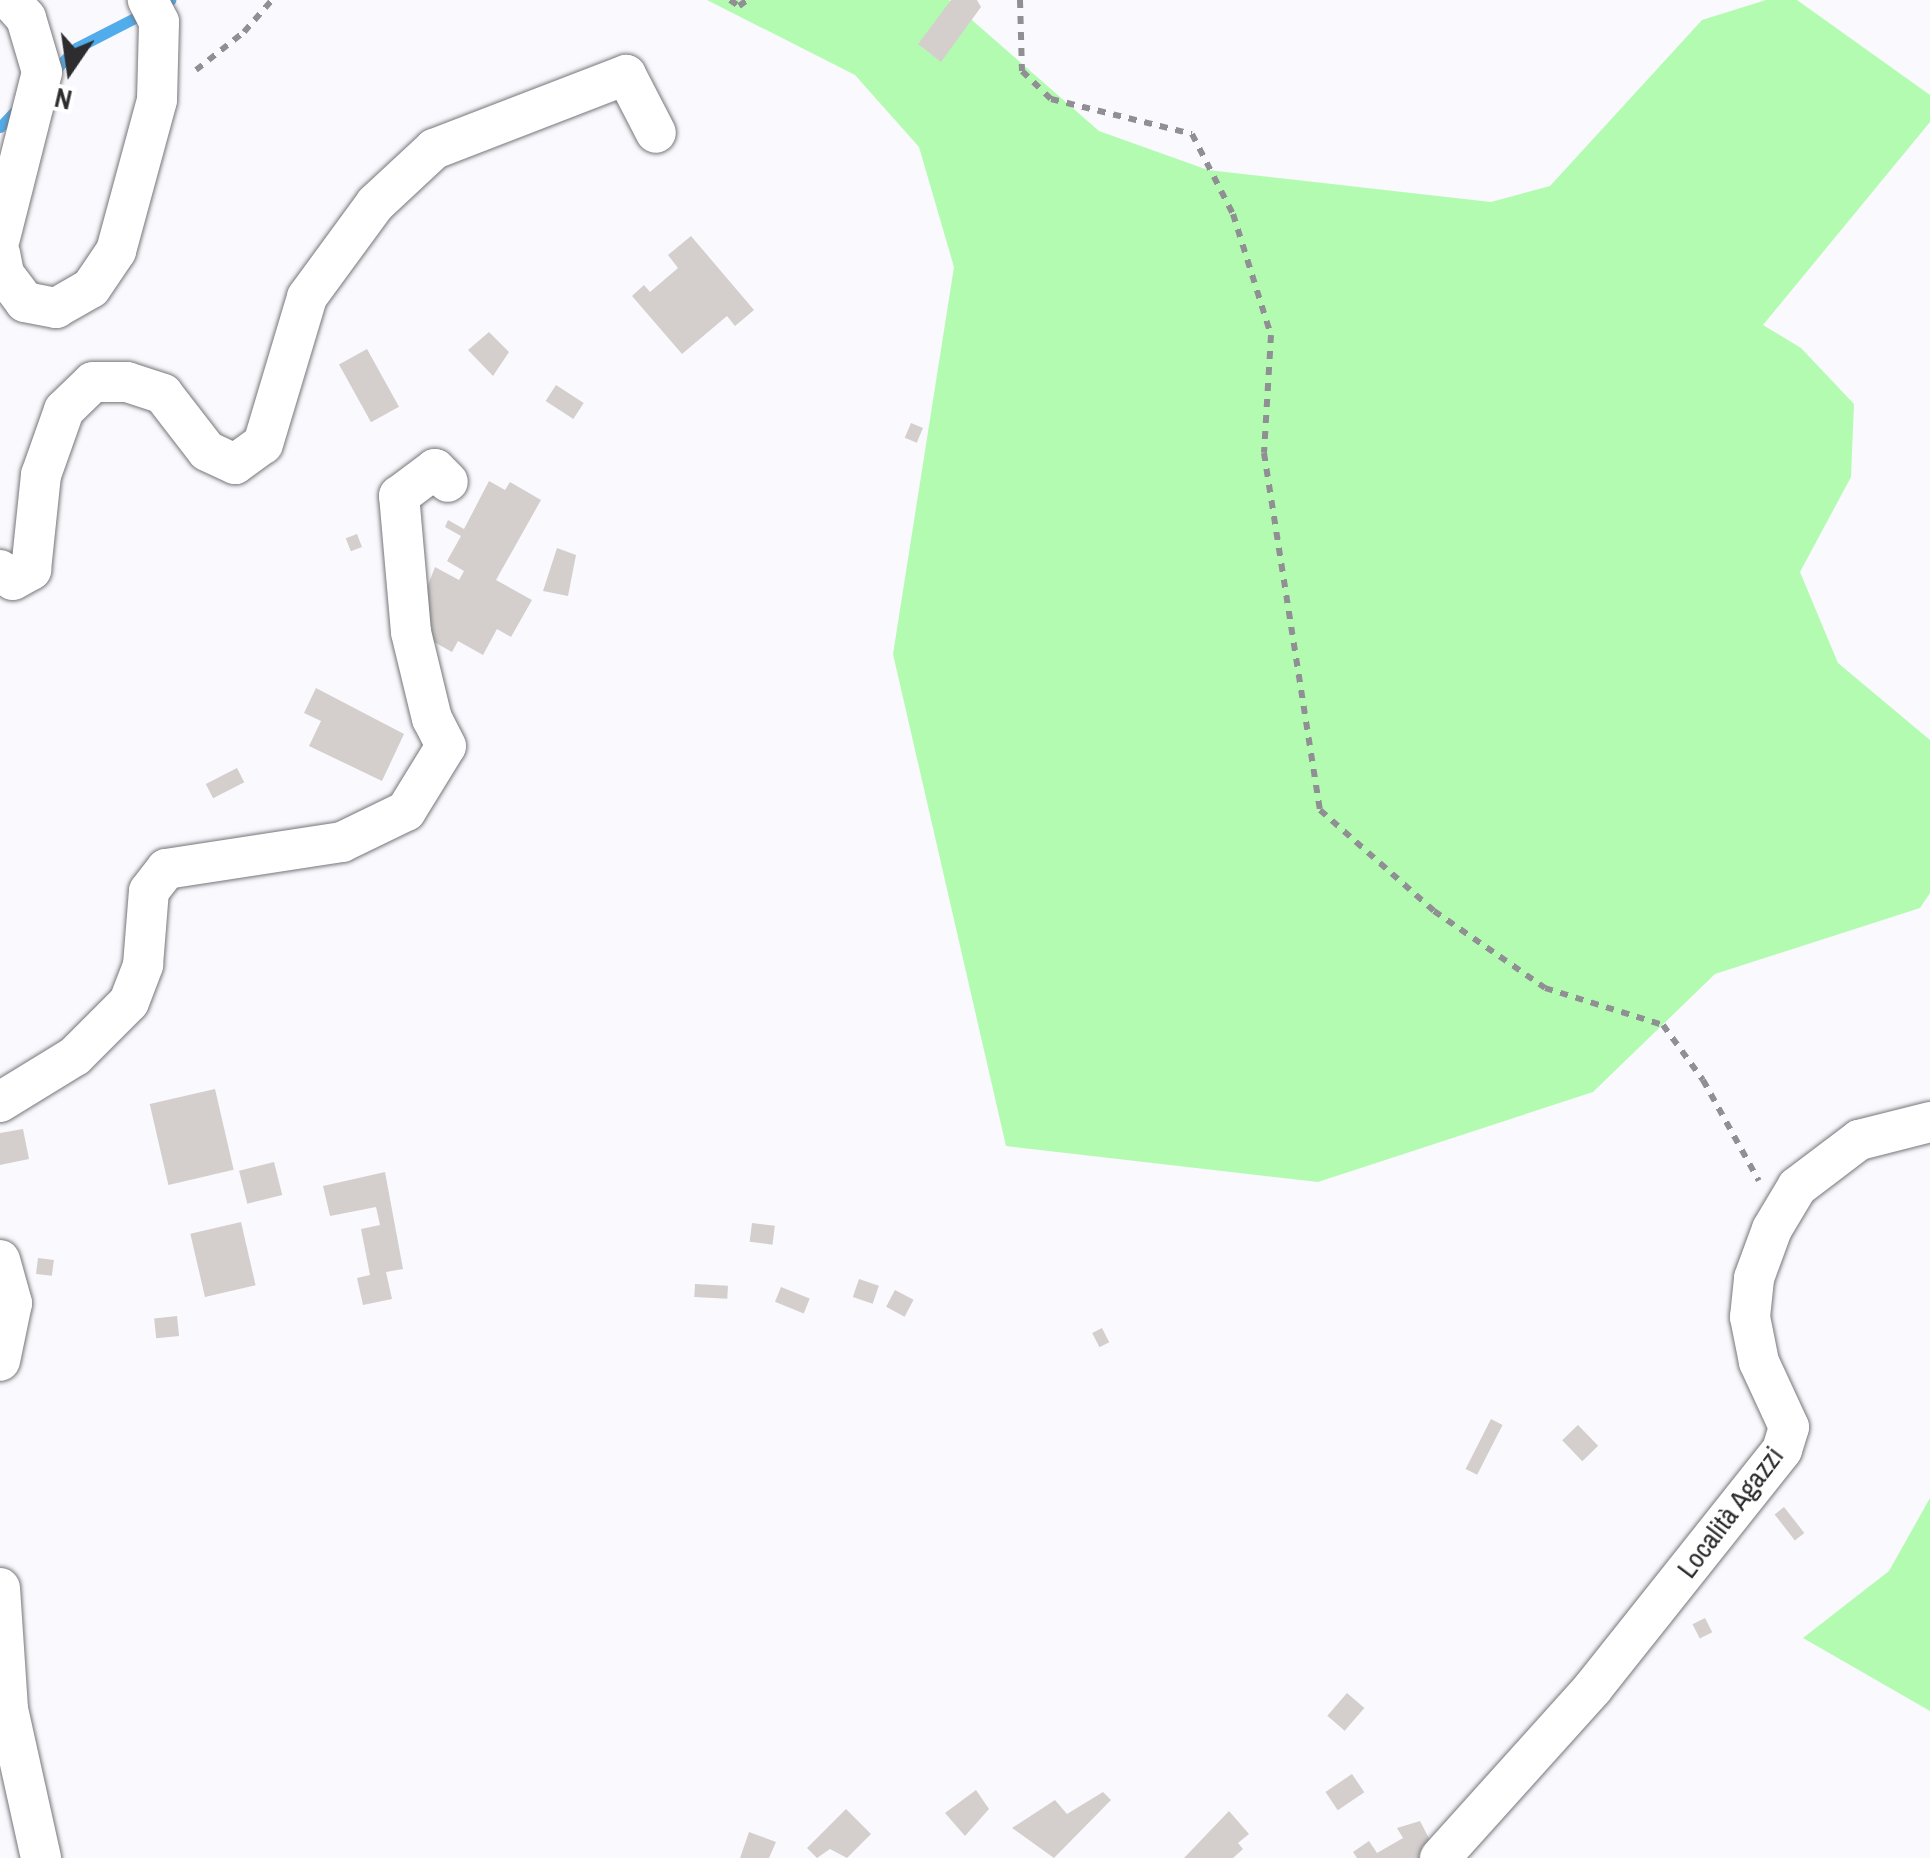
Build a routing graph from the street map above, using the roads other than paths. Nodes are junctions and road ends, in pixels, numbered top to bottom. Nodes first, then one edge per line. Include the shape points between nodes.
1 (10, 0) edge
2 (148, 0) edge
3 (656, 133) dead end
4 (0, 238) edge
5 (0, 253) edge
6 (448, 482) dead end
7 (0, 570) edge
8 (0, 1102) edge
9 (1930, 1122) edge
10 (0, 1260) edge
11 (0, 1361) edge
12 (0, 1588) edge
13 (41, 1858) edge
14 (1440, 1858) edge

1 - 4 street via 26,18 42,72
2 - 5 street via 159,22 158,100 116,251 91,288 56,308 26,302 4,274
3 - 7 street via 626,75 434,149 375,204 307,297 263,444 235,464 207,450 163,394 127,382 93,382 64,410 41,475 31,570 13,580
6 - 8 street via 434,470 399,496 411,632 432,719 446,746 406,811 342,842 166,869 149,891 142,965 129,1002 75,1056
9 - 14 street, Località Agazzi via 1859,1140 1797,1187 1754,1278 1750,1318 1759,1362 1788,1427 1782,1450 1592,1689
10 - 11 street via 12,1303
12 - 13 street via 8,1709

